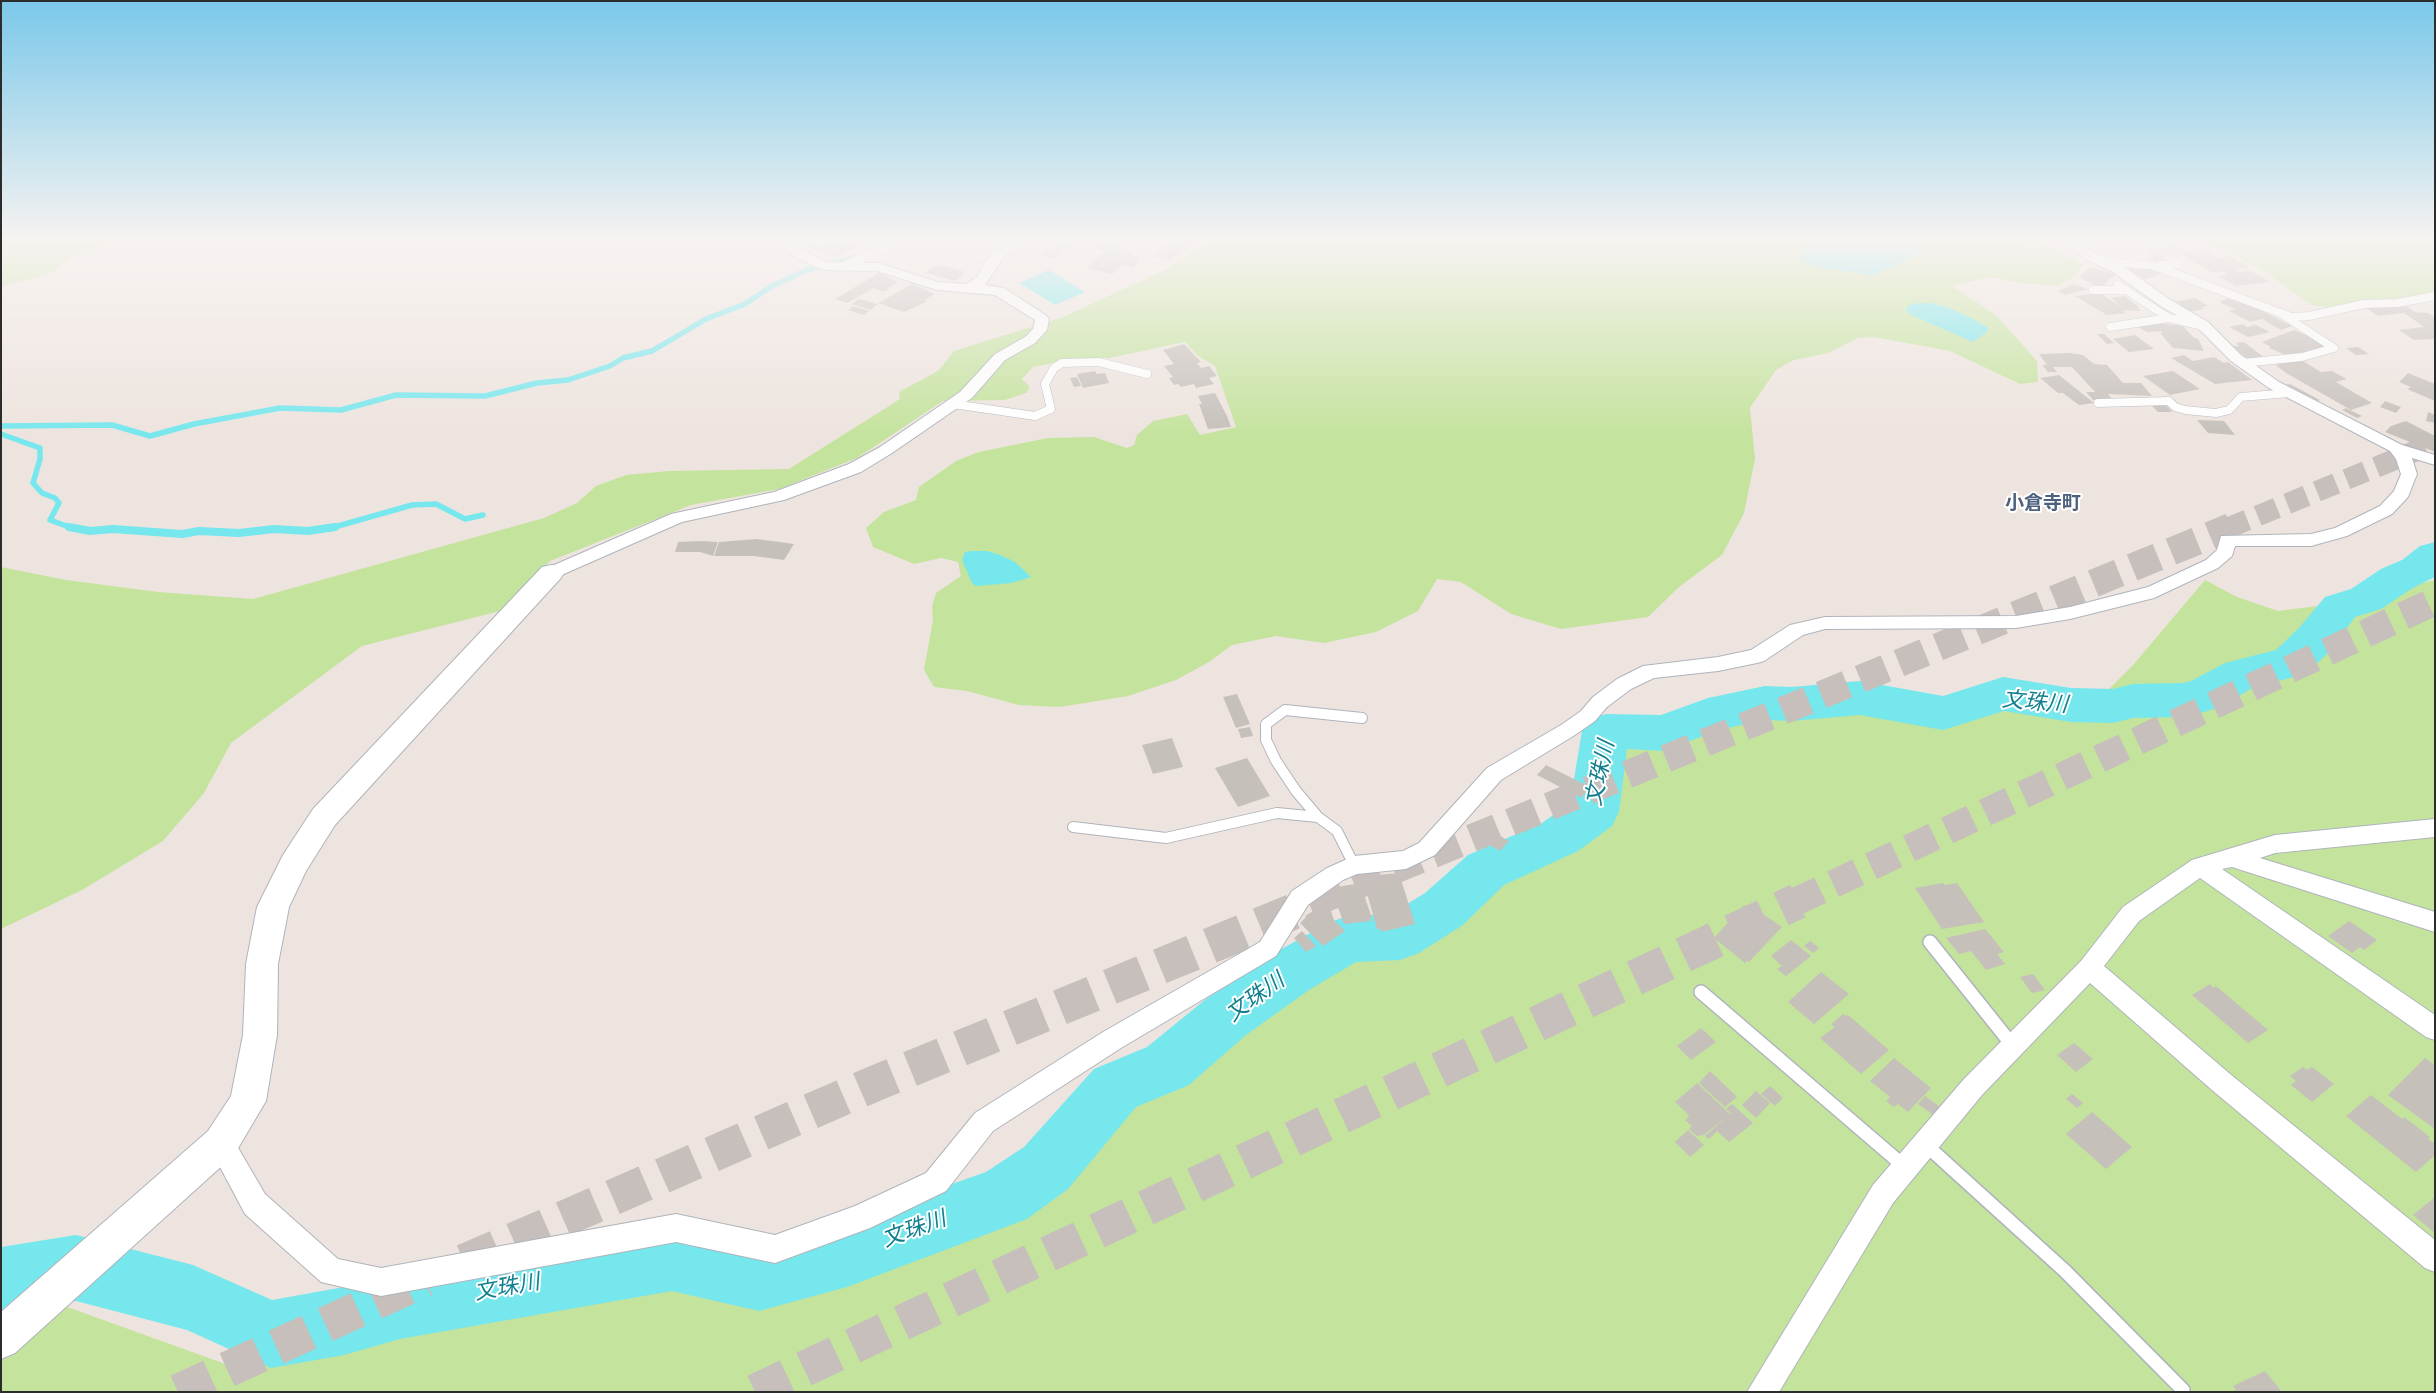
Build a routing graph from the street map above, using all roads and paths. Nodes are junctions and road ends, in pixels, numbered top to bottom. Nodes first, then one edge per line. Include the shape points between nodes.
1 (1026, 307) edge
2 (2153, 307) edge
3 (2172, 307) edge
4 (2264, 307) edge
5 (2350, 307) edge
6 (2283, 314) junction
7 (2169, 318) junction
8 (2204, 326) junction
9 (2110, 327) dead end
10 (2242, 363) junction
11 (1147, 374) dead end
12 (2289, 394) junction
13 (2098, 403) dead end
14 (953, 404) junction
15 (2396, 448) junction
16 (2435, 460) edge
17 (551, 573) joint
18 (1362, 718) dead end
19 (1318, 817) junction
20 (1073, 827) dead end
21 (2435, 828) edge
22 (2232, 858) junction
23 (1354, 865) junction
24 (2200, 866) junction
25 (2435, 922) edge
26 (1930, 942) dead end
27 (2089, 968) junction
28 (1701, 992) dead end
29 (2435, 1029) edge
30 (2013, 1046) junction
31 (221, 1143) junction
32 (1925, 1144) junction
33 (1905, 1167) junction
34 (2435, 1258) edge
35 (1, 1339) edge
36 (2183, 1390) dead end
37 (1762, 1392) edge

1 - 14 street via 1042,319 1040,330 1030,340 1000,357 966,395
2 - 7 lane
3 - 8 street
4 - 6 lane
5 - 6 lane via 2309,316
6 - 10 lane via 2334,348 2302,357
7 - 8 lane
7 - 9 lane
8 - 10 street
10 - 12 street
11 - 14 lane via 1099,362 1062,363 1054,368 1045,384 1051,409 1035,416
12 - 13 lane via 2241,398 2229,410 2216,413 2185,410 2169,401
12 - 15 street
14 - 17 street via 886,450 836,477 778,496 677,518
15 - 16 street
15 - 23 street via 2409,474 2402,493 2386,510 2341,532 2311,540 2227,540 2226,552 2212,564 2133,599 2016,622 1825,623 1797,630 1757,656 1718,664 1650,671 1624,684 1568,730 1494,774 1427,849 1406,860
17 - 31 street via 324,817 294,864 271,916 262,964 260,1035 248,1101
18 - 19 lane via 1285,710 1266,724 1266,740 1276,761
19 - 20 lane via 1278,813 1166,838
19 - 23 lane via 1337,832
21 - 22 street via 2275,844
22 - 24 street
22 - 25 street
23 - 31 street via 1300,898 1268,949 1112,1040 984,1122 936,1182 860,1218 775,1250 676,1228 381,1282 331,1272 255,1204
24 - 27 street via 2131,914
24 - 29 street
26 - 30 lane
27 - 30 street
27 - 34 street via 2221,1082
28 - 33 lane
30 - 32 street
31 - 35 street
32 - 33 street
32 - 36 lane via 2064,1271
33 - 37 street via 1883,1194

